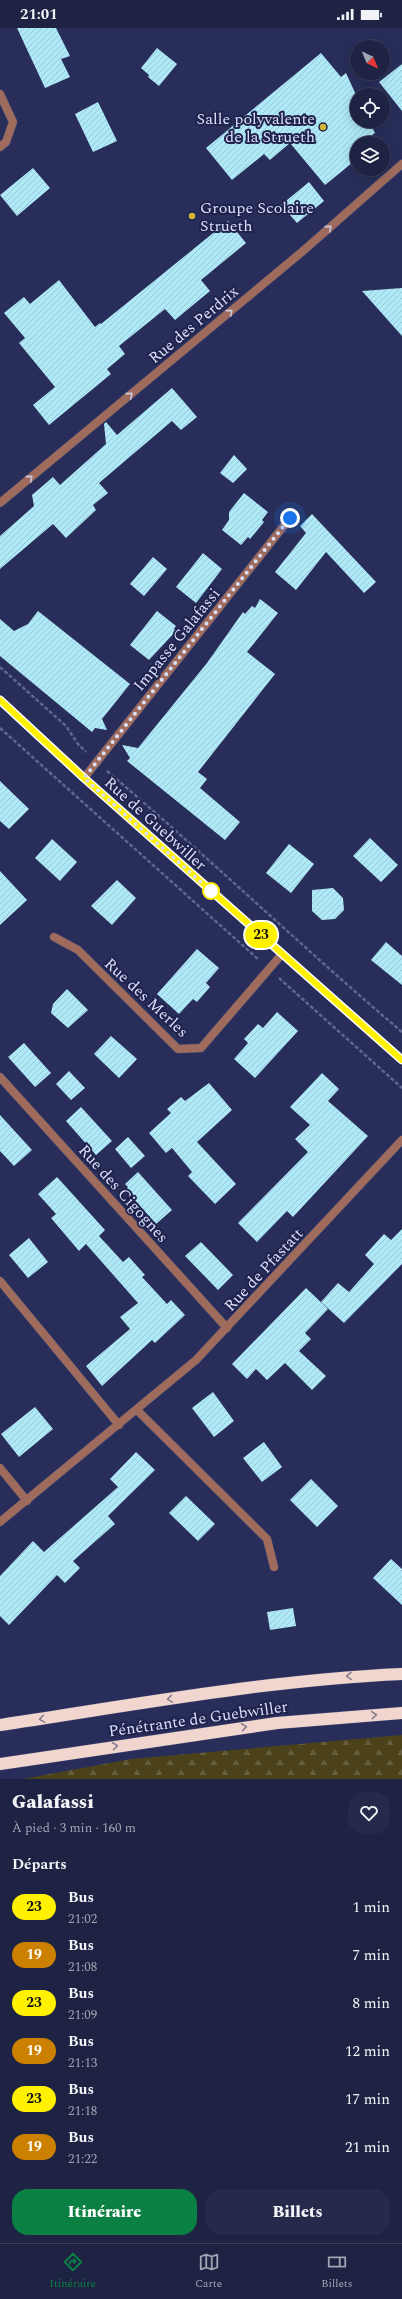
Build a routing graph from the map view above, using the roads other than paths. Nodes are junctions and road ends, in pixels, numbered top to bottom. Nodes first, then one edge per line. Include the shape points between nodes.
1 (0, 94) edge
2 (0, 147) edge
3 (402, 164) edge
4 (0, 503) edge
5 (290, 518) dead end
6 (0, 700) edge
7 (84, 778) junction
8 (54, 938) dead end
9 (282, 954) junction
10 (402, 1060) edge
11 (0, 1076) edge
12 (402, 1140) edge
13 (0, 1281) edge
14 (227, 1328) junction
15 (137, 1410) junction
16 (119, 1425) junction
17 (0, 1468) edge
18 (27, 1501) junction
19 (0, 1522) edge
20 (274, 1568) dead end
21 (402, 1674) edge
22 (402, 1713) edge
23 (0, 1725) edge
24 (0, 1764) edge

1 - 2 street via 13,122 6,142
4 -> 3 street, Rue des Perdrix via 304,251
5 - 7 street, Impasse Galafassi
6 - 7 main road, Rue de Guebwiller
7 - 9 main road, Rue de Guebwiller
8 - 9 street, Rue des Merles via 78,950 178,1049 201,1048
9 - 10 main road, Rue de Guebwiller
11 - 14 street, Rue des Cigognes
12 - 14 street, Rue de Pfastatt
13 - 16 street
14 - 15 street, Rue de Pfastatt via 196,1360
15 - 16 street, Rue de Pfastatt
15 - 20 street via 267,1539
16 - 18 street, Rue de Pfastatt
17 - 18 street
18 - 19 street, Rue de Pfastatt
21 -> 23 highway via 342,1677 208,1693
24 -> 22 highway, Pénétrante de Guebwiller via 277,1723

